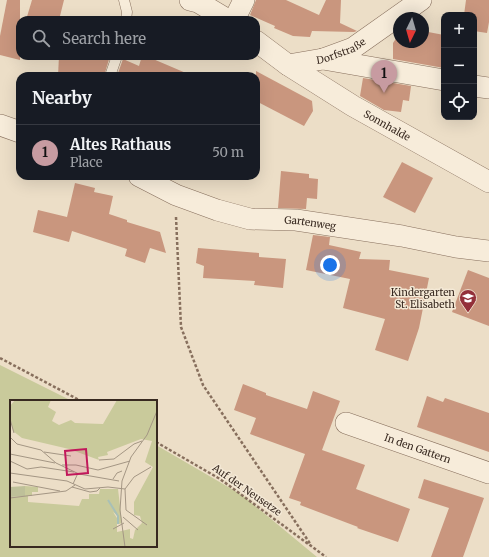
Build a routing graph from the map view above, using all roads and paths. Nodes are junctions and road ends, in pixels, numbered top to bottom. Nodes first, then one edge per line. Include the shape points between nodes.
1 (124, 0) edge
2 (190, 0) edge
3 (244, 0) edge
4 (421, 0) edge
5 (127, 16) edge
6 (221, 16) edge
7 (236, 16) edge
8 (260, 44) edge
9 (323, 59) junction
10 (116, 60) edge
11 (288, 65) junction
12 (111, 72) edge
13 (441, 79) edge
14 (477, 86) edge
15 (489, 88) edge
16 (0, 126) edge
17 (16, 131) edge
18 (147, 180) edge
19 (489, 182) edge
20 (176, 195) junction
21 (489, 251) edge
22 (0, 358) edge
23 (79, 400) edge
24 (346, 423) dead end
25 (157, 443) edge
26 (489, 473) edge
27 (311, 545) junction
28 (326, 557) edge

1 - 5 lane
2 - 6 street
3 - 7 street
4 - 9 street, Dorfstraße via 353,48
8 - 11 street
9 - 11 street, Dorfstraße
9 - 13 street
10 - 12 lane
11 - 19 street, Sonnhalde via 353,106
14 - 15 street
16 - 17 street
18 - 20 street, Gartenweg
20 - 21 street, Gartenweg via 250,219 296,220
20 - 27 path via 181,328 203,385
22 - 23 path
24 - 26 street, In den Gattern
25 - 27 path, Auf der Neusetze via 220,479
27 - 28 path, Auf der Neusetze

